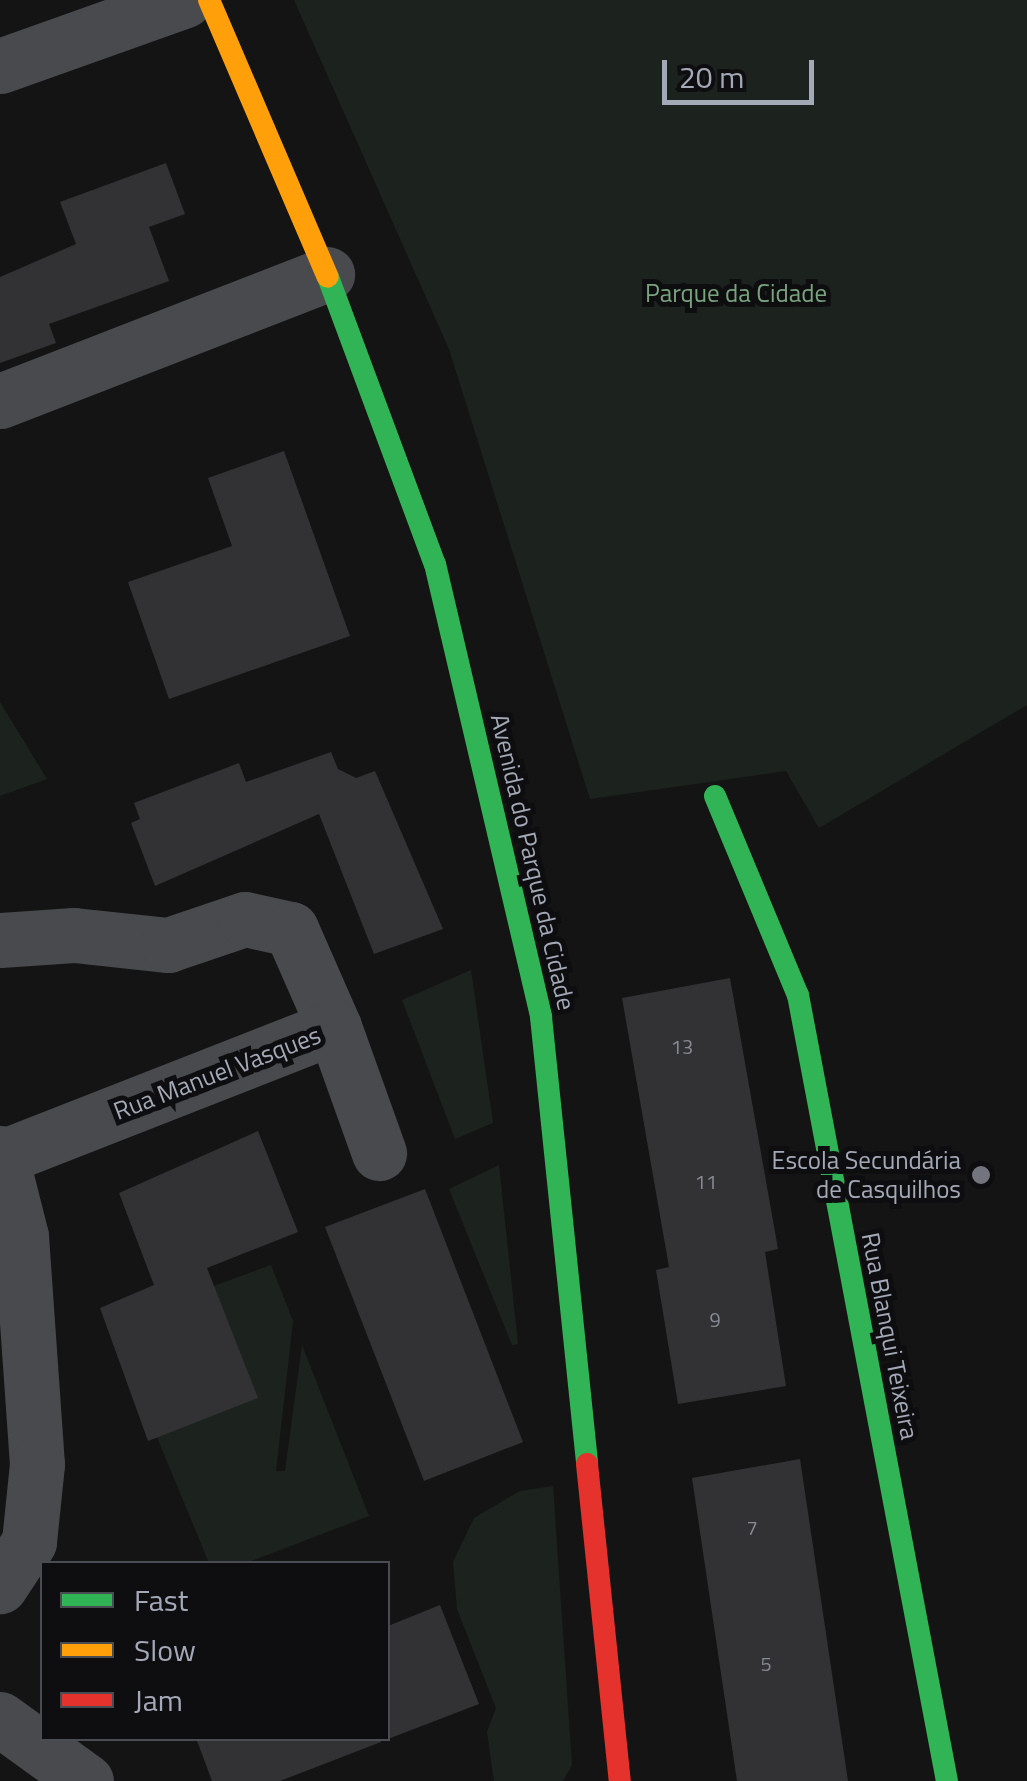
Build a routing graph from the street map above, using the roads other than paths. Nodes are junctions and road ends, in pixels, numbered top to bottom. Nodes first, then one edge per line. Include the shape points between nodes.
1 (185, 0) edge
2 (209, 0) edge
3 (0, 66) edge
4 (327, 274) junction
5 (0, 401) edge
6 (715, 796) dead end
7 (0, 940) edge
8 (334, 1028) junction
9 (379, 1153) dead end
10 (1, 1155) edge
11 (0, 1586) edge
12 (0, 1718) edge
13 (86, 1781) edge
14 (620, 1781) edge
15 (947, 1781) edge

1 - 3 street
2 - 4 street, Avenida do Parque da Cidade
4 - 5 street
4 - 14 street, Avenida do Parque da Cidade via 435,564 541,1016
6 - 15 street, Rua Blanqui Teixeira via 798,996
7 - 8 street, Rua Manuel Vasques via 74,935 168,945 245,919 291,929
8 - 9 street
8 - 10 street, Rua Manuel Vasques
10 - 11 street, Rua Manuel Vasques via 21,1236 37,1464 30,1542
12 - 13 street

